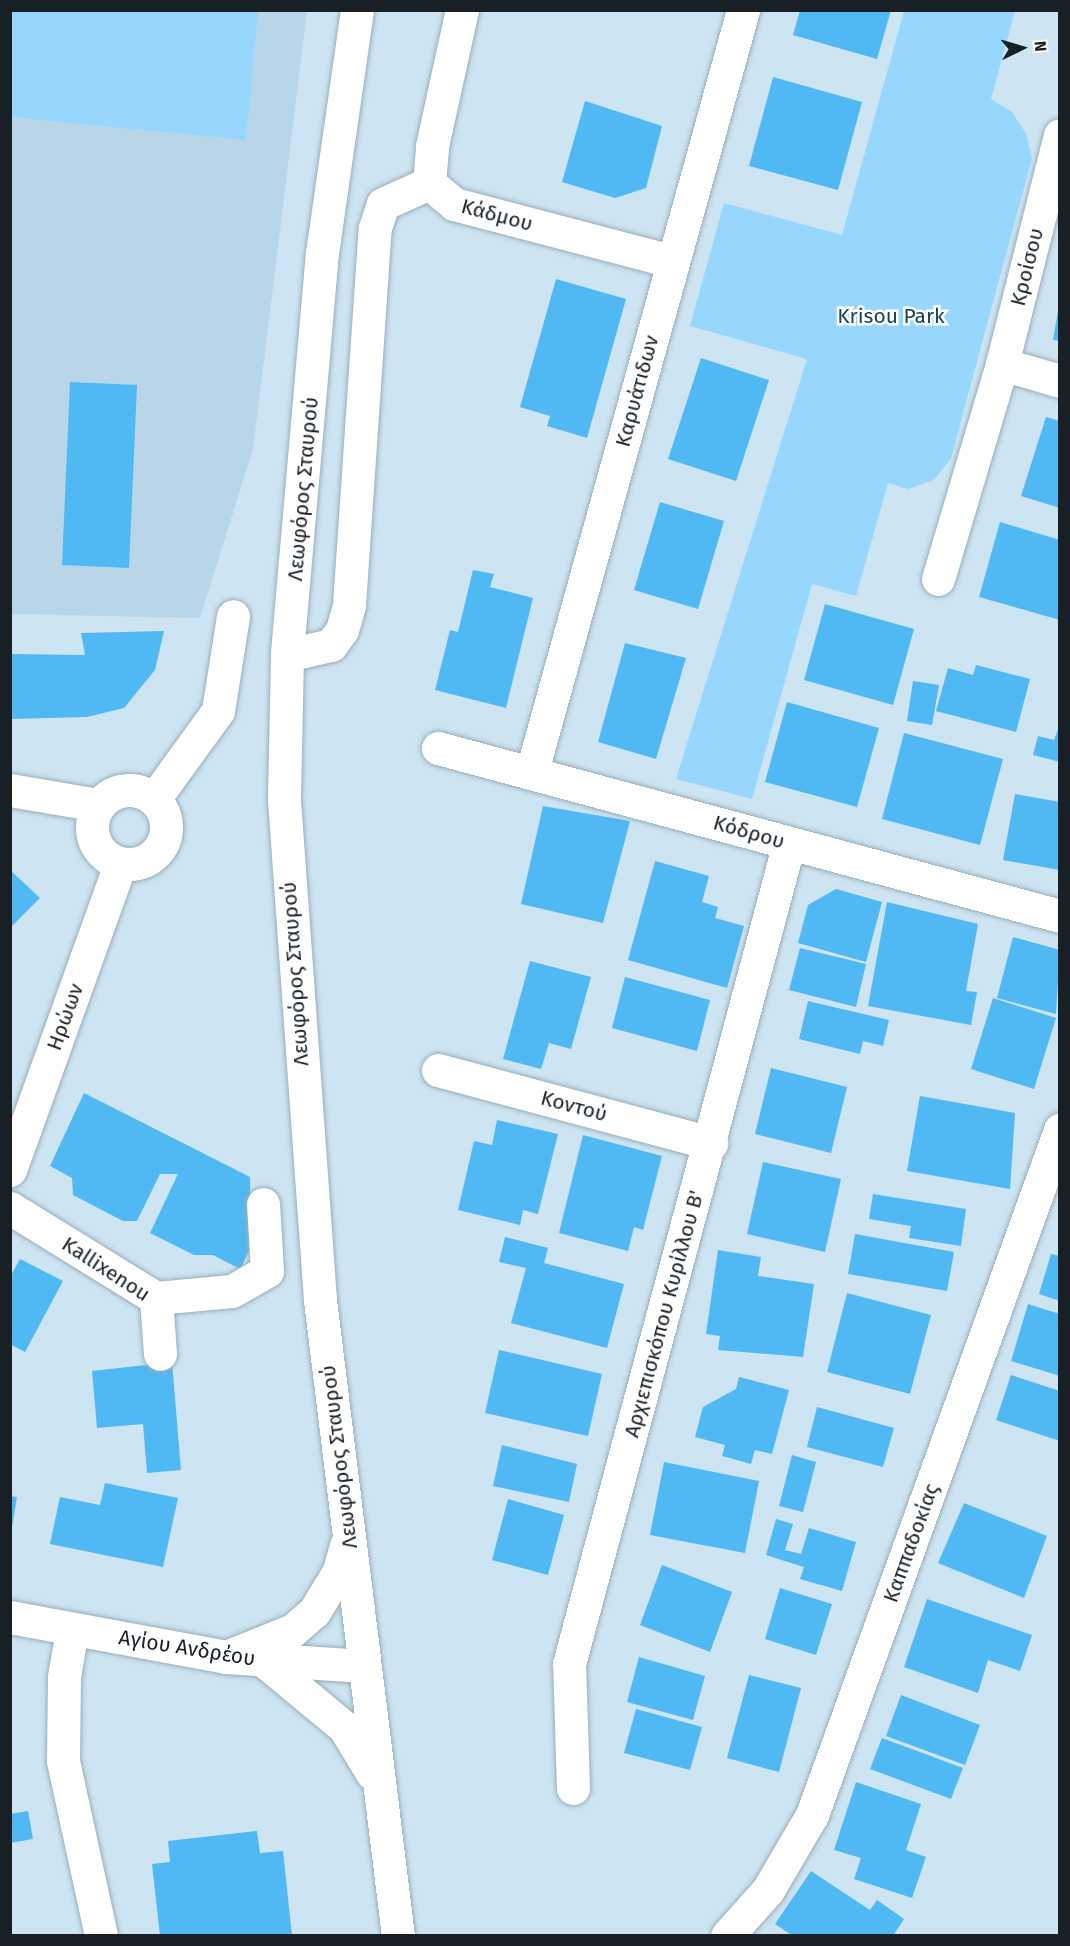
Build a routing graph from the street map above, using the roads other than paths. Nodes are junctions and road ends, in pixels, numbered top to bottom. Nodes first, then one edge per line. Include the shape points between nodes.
1 (357, 10) edge
2 (462, 10) edge
3 (743, 10) edge
4 (1059, 135) edge
5 (429, 183) junction
6 (671, 261) junction
7 (1002, 364) junction
8 (1059, 381) edge
9 (938, 579) dead end
10 (233, 616) dead end
11 (287, 655) junction
12 (438, 748) dead end
13 (532, 771) junction
14 (10, 790) edge
15 (154, 799) junction
16 (98, 805) junction
17 (789, 843) junction
18 (120, 864) junction
19 (1059, 916) edge
20 (438, 1070) dead end
21 (1059, 1131) edge
22 (711, 1143) junction
23 (10, 1170) edge
24 (263, 1204) dead end
25 (10, 1208) edge
26 (156, 1298) junction
27 (160, 1354) dead end
28 (349, 1536) junction
29 (10, 1617) edge
30 (72, 1630) junction
31 (226, 1657) junction
32 (263, 1660) junction
33 (365, 1666) junction
34 (379, 1785) junction
35 (573, 1788) dead end
36 (100, 1935) edge
37 (398, 1935) edge
38 (727, 1935) edge

1 - 11 street, Λεωφόρος Σταυρού via 322,252
2 - 5 street via 432,146
3 - 6 street, Καρυάτιδων
4 - 7 street, Κροίσου
5 - 6 street, Κάδμου via 454,204
5 - 11 street via 383,204 375,228 349,604 342,630 331,645
6 - 13 street, Καρυάτιδων
7 - 8 street
7 - 9 street, Κροίσου
10 - 15 street via 218,711
11 - 28 street, Λεωφόρος Σταυρού via 287,883 320,1300
12 - 13 street, Κόδρου
13 - 17 street, Κόδρου
14 - 16 street
15 - 16 street via 131,789 118,791
15 - 18 street via 166,821 162,844 144,861
16 - 18 street via 93,817 94,841 100,851
17 - 19 street, Κόδρου
17 - 22 street, Αρχιεπισκόπου Κυρίλλου Β'
18 - 23 street, Ηρώων
20 - 22 street, Κοντού
21 - 38 street, Καππαδοκίας via 812,1815 768,1890
22 - 35 street, Αρχιεπισκόπου Κυρίλλου Β' via 569,1664
24 - 26 street via 267,1271 232,1291
25 - 26 street, Kallixenou
26 - 27 street, Kallixenou
28 - 31 street via 339,1572 314,1612 293,1630
28 - 33 street, Λεωφόρος Σταυρού
29 - 30 street, Αγίου Ανδρέου
30 - 31 street, Αγίου Ανδρέου
30 - 36 street via 64,1677 63,1761
31 - 32 street, Αγίου Ανδρέου
32 - 33 street, Αγίου Ανδρέου
32 - 34 street via 344,1727
33 - 34 street, Λεωφόρος Σταυρού
34 - 37 street, Λεωφόρος Σταυρού

